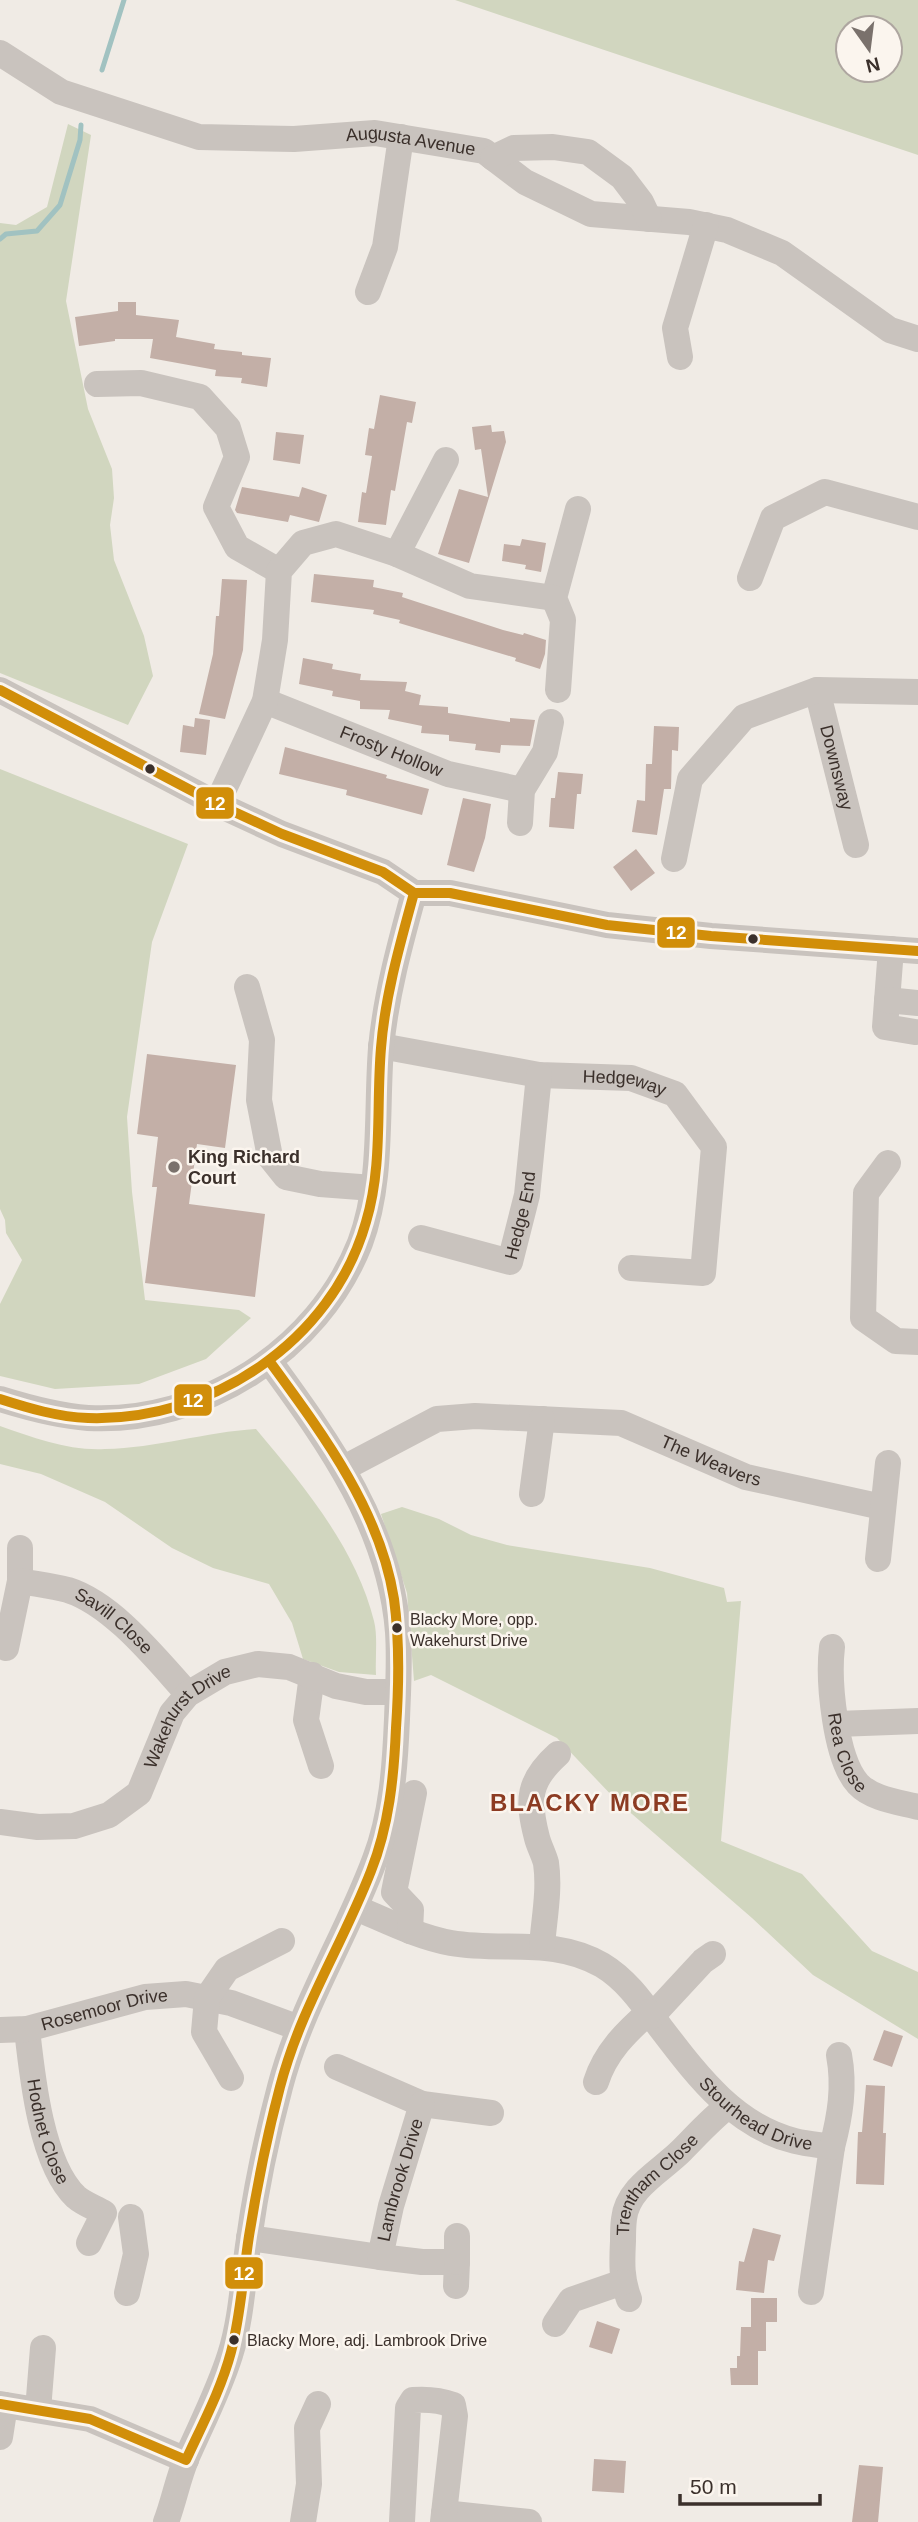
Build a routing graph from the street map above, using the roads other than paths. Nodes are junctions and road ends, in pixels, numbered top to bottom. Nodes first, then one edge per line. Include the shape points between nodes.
1 (0, 53) edge
2 (401, 137) junction
3 (493, 158) junction
4 (649, 219) junction
5 (706, 225) junction
6 (368, 292) dead end
7 (918, 339) edge
8 (680, 357) dead end
9 (97, 384) dead end
10 (446, 460) dead end
11 (578, 509) dead end
12 (918, 517) edge
13 (397, 554) junction
14 (279, 571) junction
15 (750, 578) dead end
16 (559, 609) junction
17 (0, 690) edge
18 (558, 690) dead end
19 (817, 690) junction
20 (918, 692) edge
21 (265, 701) junction
22 (551, 722) dead end
23 (522, 790) junction
24 (217, 804) junction
25 (520, 823) dead end
26 (856, 845) dead end
27 (674, 859) dead end
28 (414, 893) junction
29 (891, 949) junction
30 (918, 951) edge
31 (247, 987) dead end
32 (887, 1000) junction
33 (918, 1003) edge
34 (915, 1032) dead end
35 (381, 1046) junction
36 (539, 1075) junction
37 (888, 1163) dead end
38 (373, 1188) junction
39 (421, 1238) dead end
40 (631, 1268) dead end
41 (918, 1342) edge
42 (270, 1362) junction
43 (0, 1399) edge
44 (542, 1419) junction
45 (888, 1463) dead end
46 (344, 1468) junction
47 (532, 1494) dead end
48 (882, 1507) junction
49 (20, 1548) dead end
50 (878, 1559) dead end
51 (20, 1581) junction
52 (832, 1647) dead end
53 (6, 1648) dead end
54 (312, 1675) junction
55 (398, 1692) junction
56 (188, 1694) junction
57 (835, 1711) junction
58 (918, 1721) edge
59 (558, 1754) dead end
60 (321, 1766) dead end
61 (414, 1793) dead end
62 (918, 1807) edge
63 (0, 1822) edge
64 (356, 1908) junction
65 (410, 1931) junction
66 (282, 1941) dead end
67 (542, 1946) junction
68 (713, 1954) dead end
69 (207, 1998) junction
70 (650, 2014) junction
71 (299, 2028) junction
72 (27, 2029) junction
73 (0, 2030) edge
74 (839, 2055) dead end
75 (337, 2067) dead end
76 (231, 2078) dead end
77 (596, 2082) dead end
78 (422, 2104) junction
79 (728, 2106) junction
80 (491, 2113) dead end
81 (832, 2147) junction
82 (104, 2213) junction
83 (249, 2238) junction
84 (89, 2243) dead end
85 (380, 2257) junction
86 (457, 2261) dead end
87 (811, 2292) dead end
88 (127, 2293) dead end
89 (555, 2324) dead end
90 (43, 2347) dead end
91 (318, 2404) dead end
92 (2, 2405) edge
93 (38, 2410) junction
94 (0, 2437) edge
95 (186, 2460) junction
96 (443, 2517) edge
97 (166, 2522) edge
98 (303, 2522) edge
99 (402, 2522) edge
100 (529, 2522) edge

1 - 2 street, Augusta Avenue via 61,92 199,137 294,139 374,133
2 - 3 street, Augusta Avenue via 484,151
2 - 6 street via 385,247
3 - 4 street, Augusta Avenue via 524,182 591,214
3 - 4 street via 514,148 588,152 622,177
4 - 5 street, Augusta Avenue
5 - 7 street, Augusta Avenue via 782,253 890,330
5 - 8 street via 675,328
9 - 14 street via 141,383 200,397 228,428 237,457 216,507 237,547
10 - 13 street
11 - 16 street
12 - 15 street via 825,492 772,518
13 - 14 street via 336,534 303,543
13 - 16 street via 470,586
14 - 21 street
16 - 18 street
17 - 24 street
19 - 20 street
19 - 26 street, Downsway
19 - 27 street via 744,717 690,779
21 - 23 street, Frosty Hollow via 448,774
21 - 24 street
22 - 23 street via 545,752
23 - 25 street
24 - 28 street via 383,872
28 - 29 street via 450,893 607,925
28 - 35 street
29 - 30 street
29 - 32 street
31 - 38 street via 262,1040 259,1100 270,1157 286,1177
32 - 33 street
32 - 34 street via 885,1027
35 - 36 street, Hedgeway
35 - 38 street
36 - 39 street, Hedge End via 527,1195 510,1262
36 - 40 street, Hedgeway via 631,1078 675,1094 715,1147 703,1273
37 - 41 street via 866,1193 863,1318 896,1342
38 - 42 street via 360,1242 339,1286 311,1323
42 - 43 street via 229,1387 184,1405 130,1416 88,1418 42,1412
42 - 46 street
44 - 46 street, The Weavers via 437,1419
44 - 47 street
44 - 48 street, The Weavers via 621,1423 746,1477
45 - 48 street
46 - 55 street via 374,1532 390,1581 398,1632
48 - 50 street
49 - 51 street
51 - 53 street
51 - 56 street, Savill Close via 70,1591 102,1609
52 - 57 street, Rea Close via 829,1672
54 - 55 street, Wakehurst Drive via 366,1692
54 - 56 street, Wakehurst Drive via 258,1664 225,1672
54 - 60 street via 306,1720
55 - 64 street via 388,1811
56 - 63 street, Wakehurst Drive via 172,1713 139,1793 109,1815 74,1826
57 - 58 street
57 - 62 street, Rea Close via 847,1767 859,1785 883,1798
59 - 67 street via 540,1770 532,1788 532,1815 547,1888
61 - 65 street via 394,1892 411,1910
64 - 65 street, Stourhead Drive
64 - 71 street
65 - 67 street, Stourhead Drive via 483,1947
66 - 69 street via 227,1969
67 - 70 street, Stourhead Drive via 574,1952 603,1966 630,1986
68 - 70 street
69 - 71 street, Rosemoor Drive
69 - 72 street, Rosemoor Drive via 186,1994 145,1997
69 - 76 street via 204,2032
70 - 77 street via 626,2032 602,2063
70 - 79 street, Stourhead Drive via 694,2072
71 - 83 street via 280,2087
72 - 73 street, Rosemoor Drive
72 - 82 street, Hodnet Close via 40,2116 61,2177 77,2198
74 - 81 street via 842,2107
75 - 78 street, Lambrook Drive
78 - 80 street, Lambrook Drive
78 - 85 street, Lambrook Drive
79 - 81 street, Stourhead Drive via 762,2129
79 - 89 street, Trentham Close via 632,2198 624,2217 621,2264 626,2291 593,2292 571,2300
81 - 87 street, Stourhead Drive
82 - 84 street
82 - 88 street, Hodnet Close via 135,2218 136,2254
83 - 85 street, Lambrook Drive
83 - 95 street via 231,2354
85 - 86 street, Lambrook Drive
90 - 93 street
91 - 98 street via 307,2428 309,2484
92 - 93 street
92 - 94 street
93 - 95 street via 90,2418
95 - 97 street
96 - 99 street via 456,2416 453,2405 413,2400 408,2408
96 - 100 street

